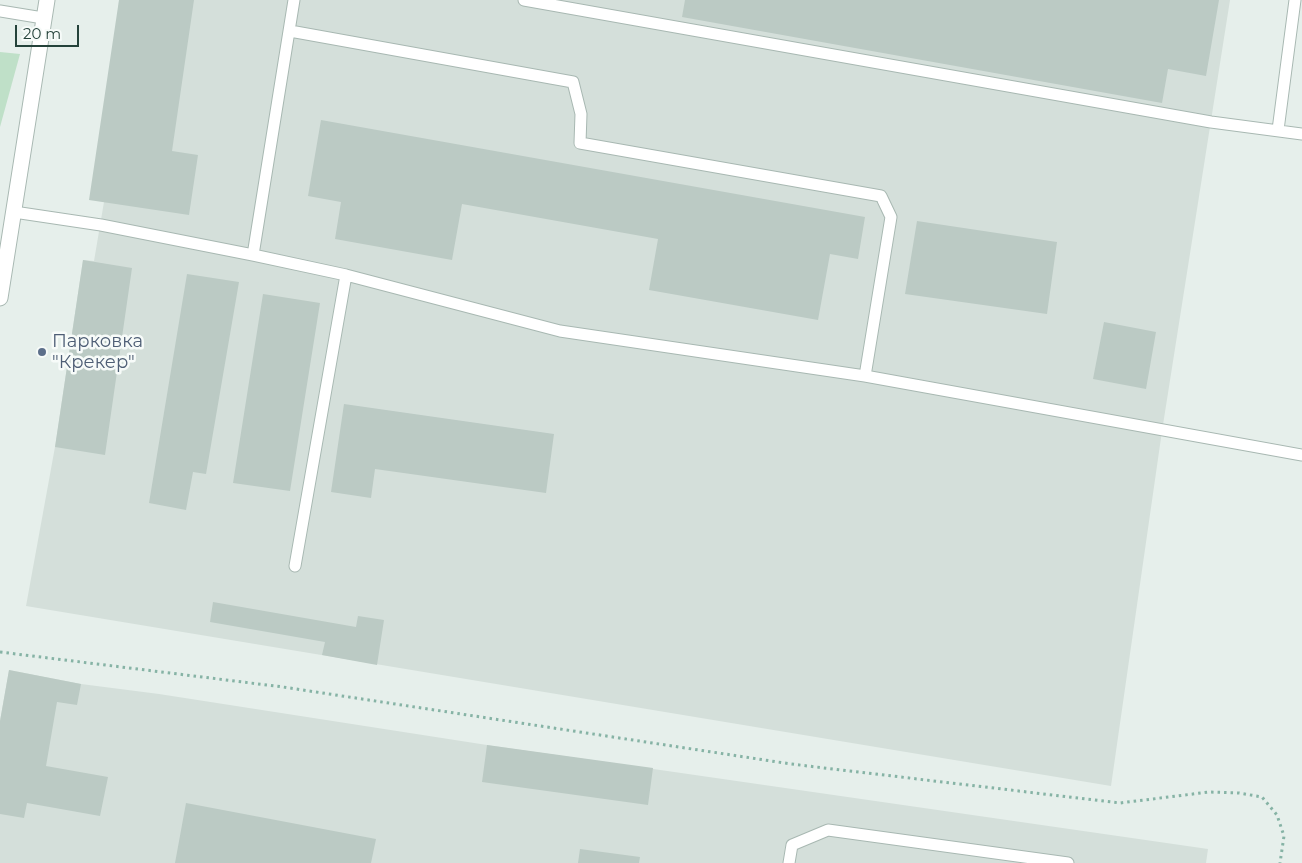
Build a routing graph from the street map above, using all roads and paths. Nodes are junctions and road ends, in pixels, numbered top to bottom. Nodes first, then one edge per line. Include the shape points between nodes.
1 (47, 0) edge
2 (294, 0) edge
3 (524, 0) edge
4 (1295, 0) edge
5 (0, 11) edge
6 (43, 18) junction
7 (290, 31) junction
8 (1278, 130) junction
9 (1302, 134) edge
10 (14, 212) junction
11 (253, 254) junction
12 (346, 275) junction
13 (0, 298) edge
14 (864, 376) junction
15 (1302, 455) edge
16 (295, 566) dead end
17 (0, 652) edge
18 (789, 863) edge
19 (1068, 863) edge
20 (1280, 863) edge

1 - 6 street
2 - 7 lane
3 - 8 lane via 1211,122
4 - 8 lane
5 - 6 lane
6 - 10 street
7 - 11 lane
7 - 14 lane via 573,82 581,114 580,143 881,196 891,217
8 - 9 lane
10 - 11 lane
10 - 13 street
11 - 12 lane
12 - 14 lane via 560,332
12 - 16 lane
14 - 15 lane
17 - 20 path via 284,687 791,764 1120,803 1209,792 1239,793 1262,797 1277,815 1284,836
18 - 19 lane via 792,845 828,830

